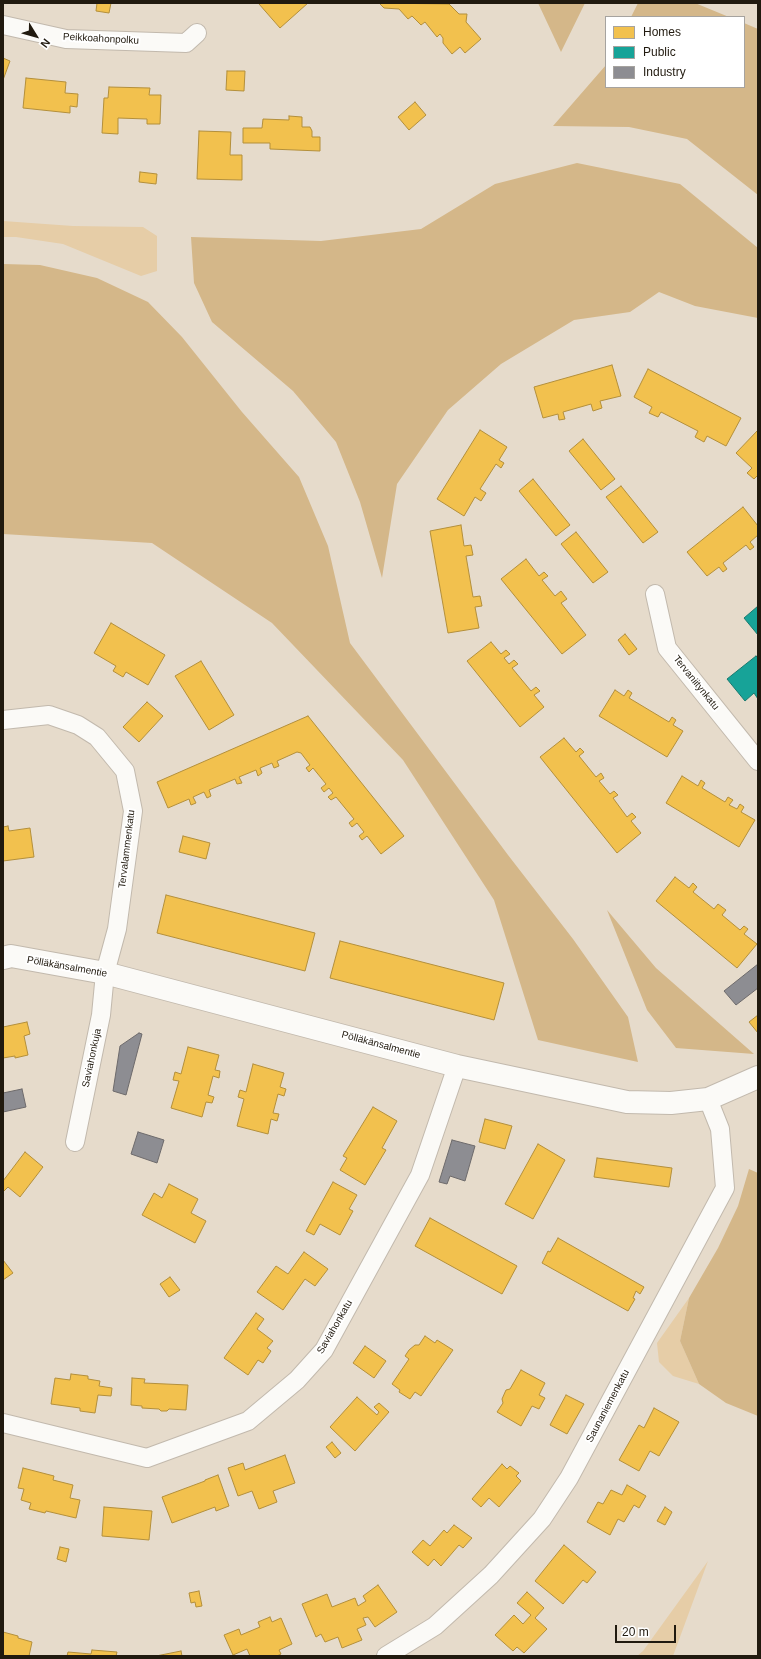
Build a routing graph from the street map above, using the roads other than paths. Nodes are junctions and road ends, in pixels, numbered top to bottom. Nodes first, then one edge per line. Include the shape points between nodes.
1 (3, 25) edge
2 (197, 33) dead end
3 (655, 594) dead end
4 (3, 720) edge
5 (758, 761) edge
6 (3, 958) edge
7 (105, 973) junction
8 (457, 1066) junction
9 (758, 1077) edge
10 (708, 1099) junction
11 (75, 1142) dead end
12 (3, 1423) edge
13 (386, 1656) edge

1 - 2 street, Peikkoahonpolku via 66,39 186,42
3 - 5 street, Tervaniitynkatu via 667,648
4 - 7 street, Tervalammenkatu via 49,715 78,725 97,737 125,771 133,811 116,929
6 - 7 street, Pölläkänsalmentie via 10,956
7 - 8 street, Pölläkänsalmentie
7 - 11 street, Saviahonkuja via 102,1015
8 - 10 street, Pölläkänsalmentie via 627,1102 671,1103
8 - 12 street, Saviahonkatu via 420,1175 324,1350 298,1380 248,1421 147,1458
9 - 10 street, Pölläkänsalmentie
10 - 13 street, Saunaniemenkatu via 720,1129 725,1188 569,1478 542,1519 491,1575 435,1626

